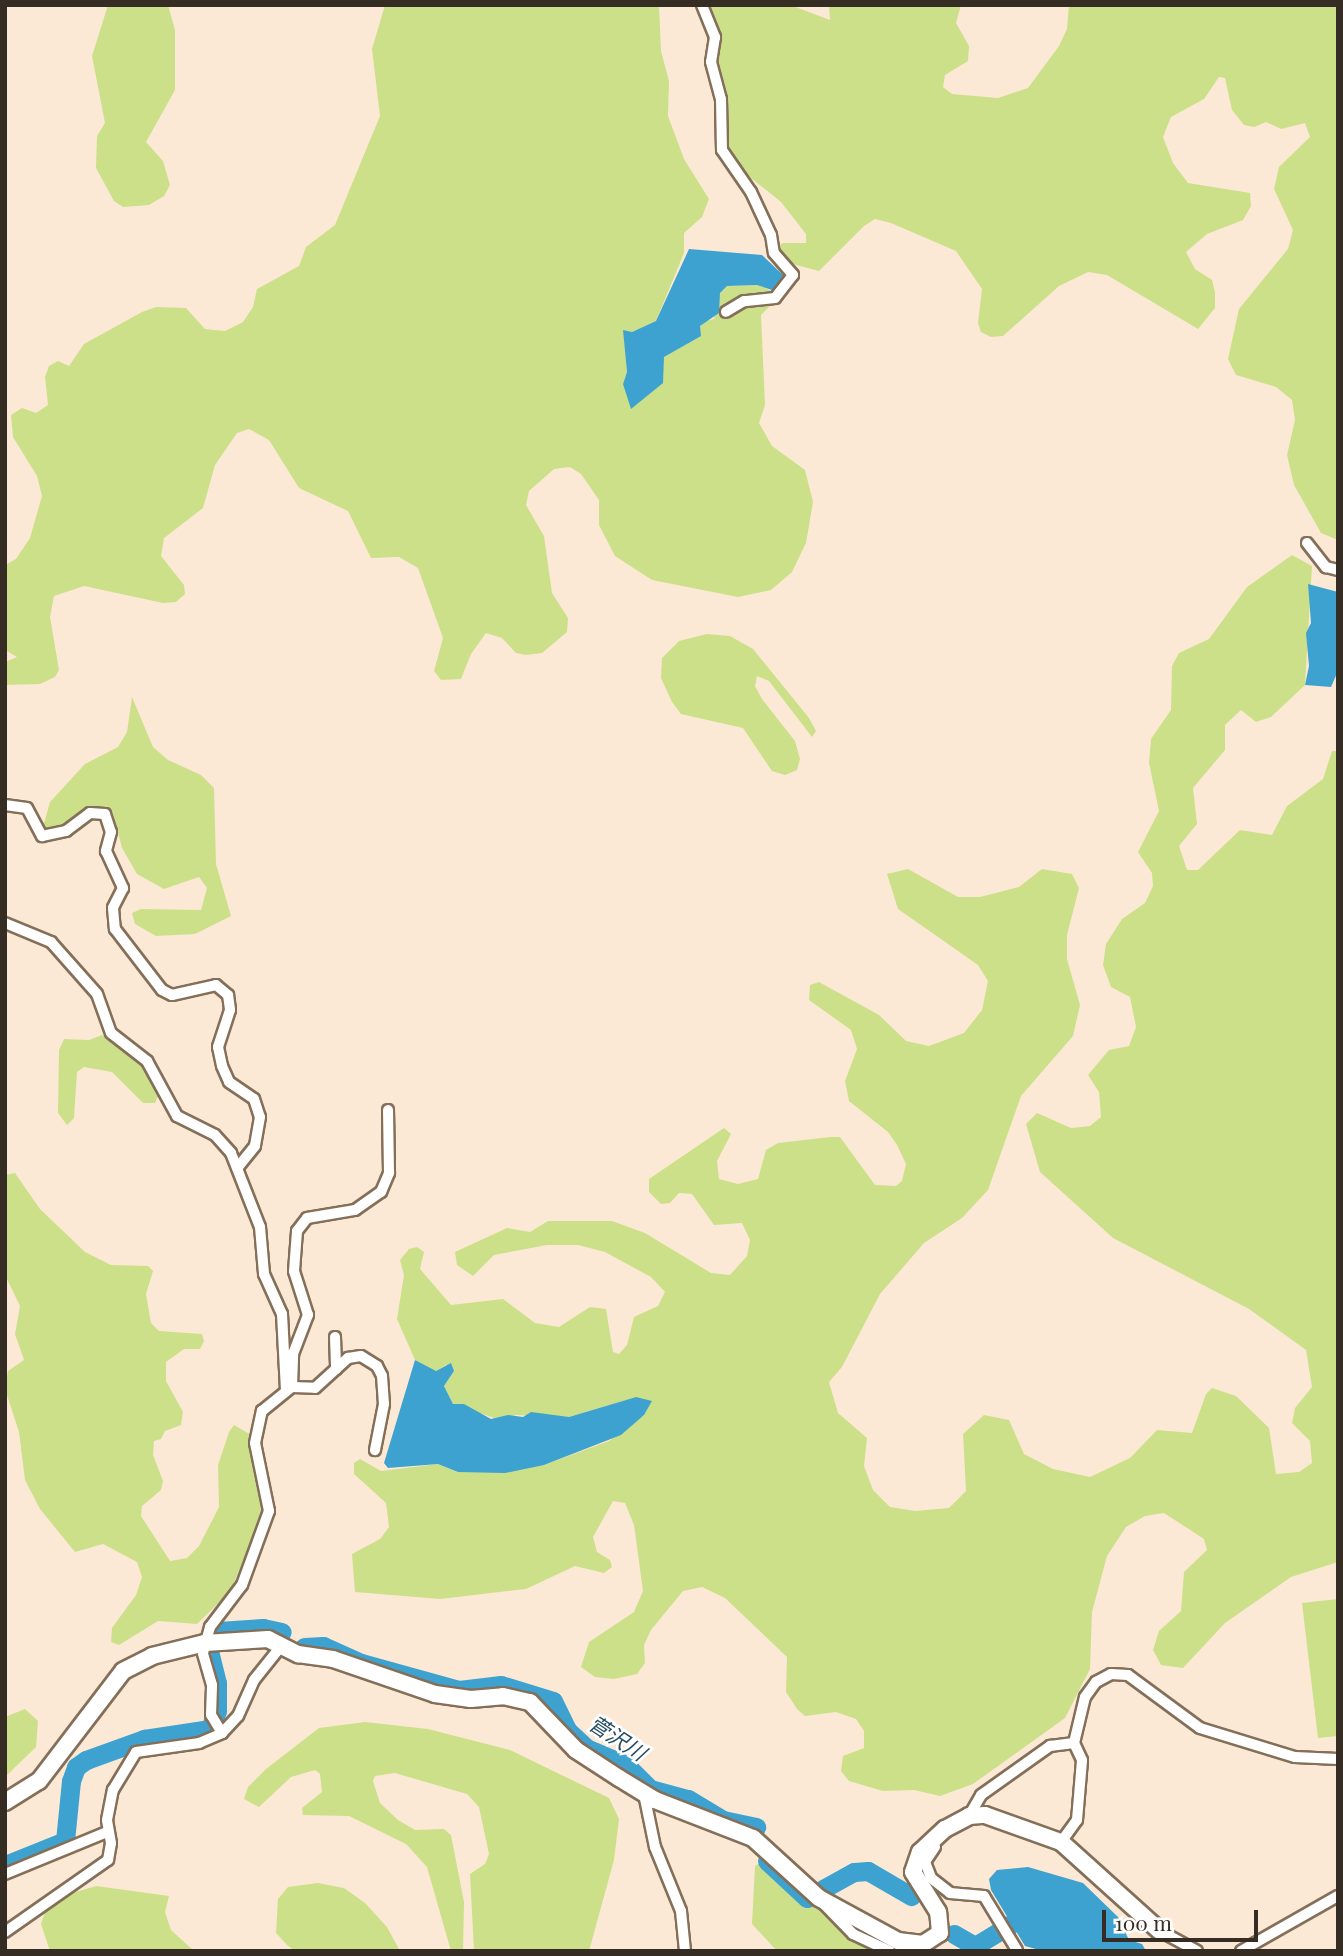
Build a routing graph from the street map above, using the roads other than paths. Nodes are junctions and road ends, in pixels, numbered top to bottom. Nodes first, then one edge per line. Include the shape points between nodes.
1 (702, 5) edge
2 (726, 312) dead end
3 (1307, 543) dead end
4 (1338, 570) edge
5 (5, 805) edge
6 (5, 923) edge
7 (388, 1110) dead end
8 (237, 1168) junction
9 (335, 1337) dead end
10 (336, 1369) junction
11 (289, 1389) junction
12 (375, 1450) dead end
13 (205, 1643) junction
14 (282, 1645) junction
15 (220, 1729) junction
16 (1074, 1743) junction
17 (1338, 1759) edge
18 (644, 1794) junction
19 (5, 1802) edge
20 (969, 1816) junction
21 (945, 1829) junction
22 (107, 1832) junction
23 (1061, 1842) junction
24 (5, 1874) edge
25 (1338, 1896) edge
26 (819, 1898) junction
27 (1160, 1931) joint
28 (5, 1932) edge
29 (1017, 1950) edge
30 (685, 1951) edge
31 (889, 1951) edge
32 (1197, 1951) edge
33 (1241, 1951) edge

1 - 2 street via 715,37 711,62 721,99 722,150 751,192 771,235 774,253 793,275 775,298 744,301
3 - 4 street via 1320,562
5 - 8 street via 27,808 42,835 66,831 90,813 105,814 111,832 106,851 123,888 112,918 122,940 152,983 172,995 216,985 228,995 230,1010 218,1047 222,1066 229,1082 254,1099 260,1118 254,1146
6 - 8 street via 51,942 97,995 111,1033 147,1060 177,1116 224,1142
7 - 11 street via 389,1173 381,1192 355,1210 307,1218 297,1231 294,1272 307,1315 293,1354
8 - 11 street via 260,1227 264,1274 282,1314
9 - 10 street
10 - 11 street via 315,1388
10 - 12 street via 355,1356 377,1366 384,1404
11 - 13 street via 262,1411 255,1432 257,1468 266,1487 269,1511 242,1585 216,1618
13 - 14 street via 252,1638
13 - 15 street via 211,1715
13 - 19 street via 152,1656 123,1671 51,1768
14 - 15 street via 254,1680 238,1716
14 - 18 street via 298,1654 333,1659 435,1694 518,1697 541,1711 576,1750
15 - 22 street via 199,1743 136,1752 113,1790
16 - 17 street via 1086,1697 1096,1682 1111,1674 1128,1675 1200,1728 1295,1758
16 - 20 street via 1050,1746 981,1795
16 - 23 street via 1082,1760 1077,1820
18 - 26 street via 753,1838
18 - 30 street via 655,1847 681,1911
20 - 21 street
20 - 23 street via 985,1815
21 - 26 street via 913,1863 917,1885 940,1923 940,1933 932,1942 911,1943 877,1933
21 - 29 street via 925,1863 931,1878 950,1893 985,1896
22 - 24 street
22 - 28 street via 111,1851 100,1869 80,1877
23 - 27 street
25 - 33 street
26 - 31 street via 853,1934
27 - 32 street

